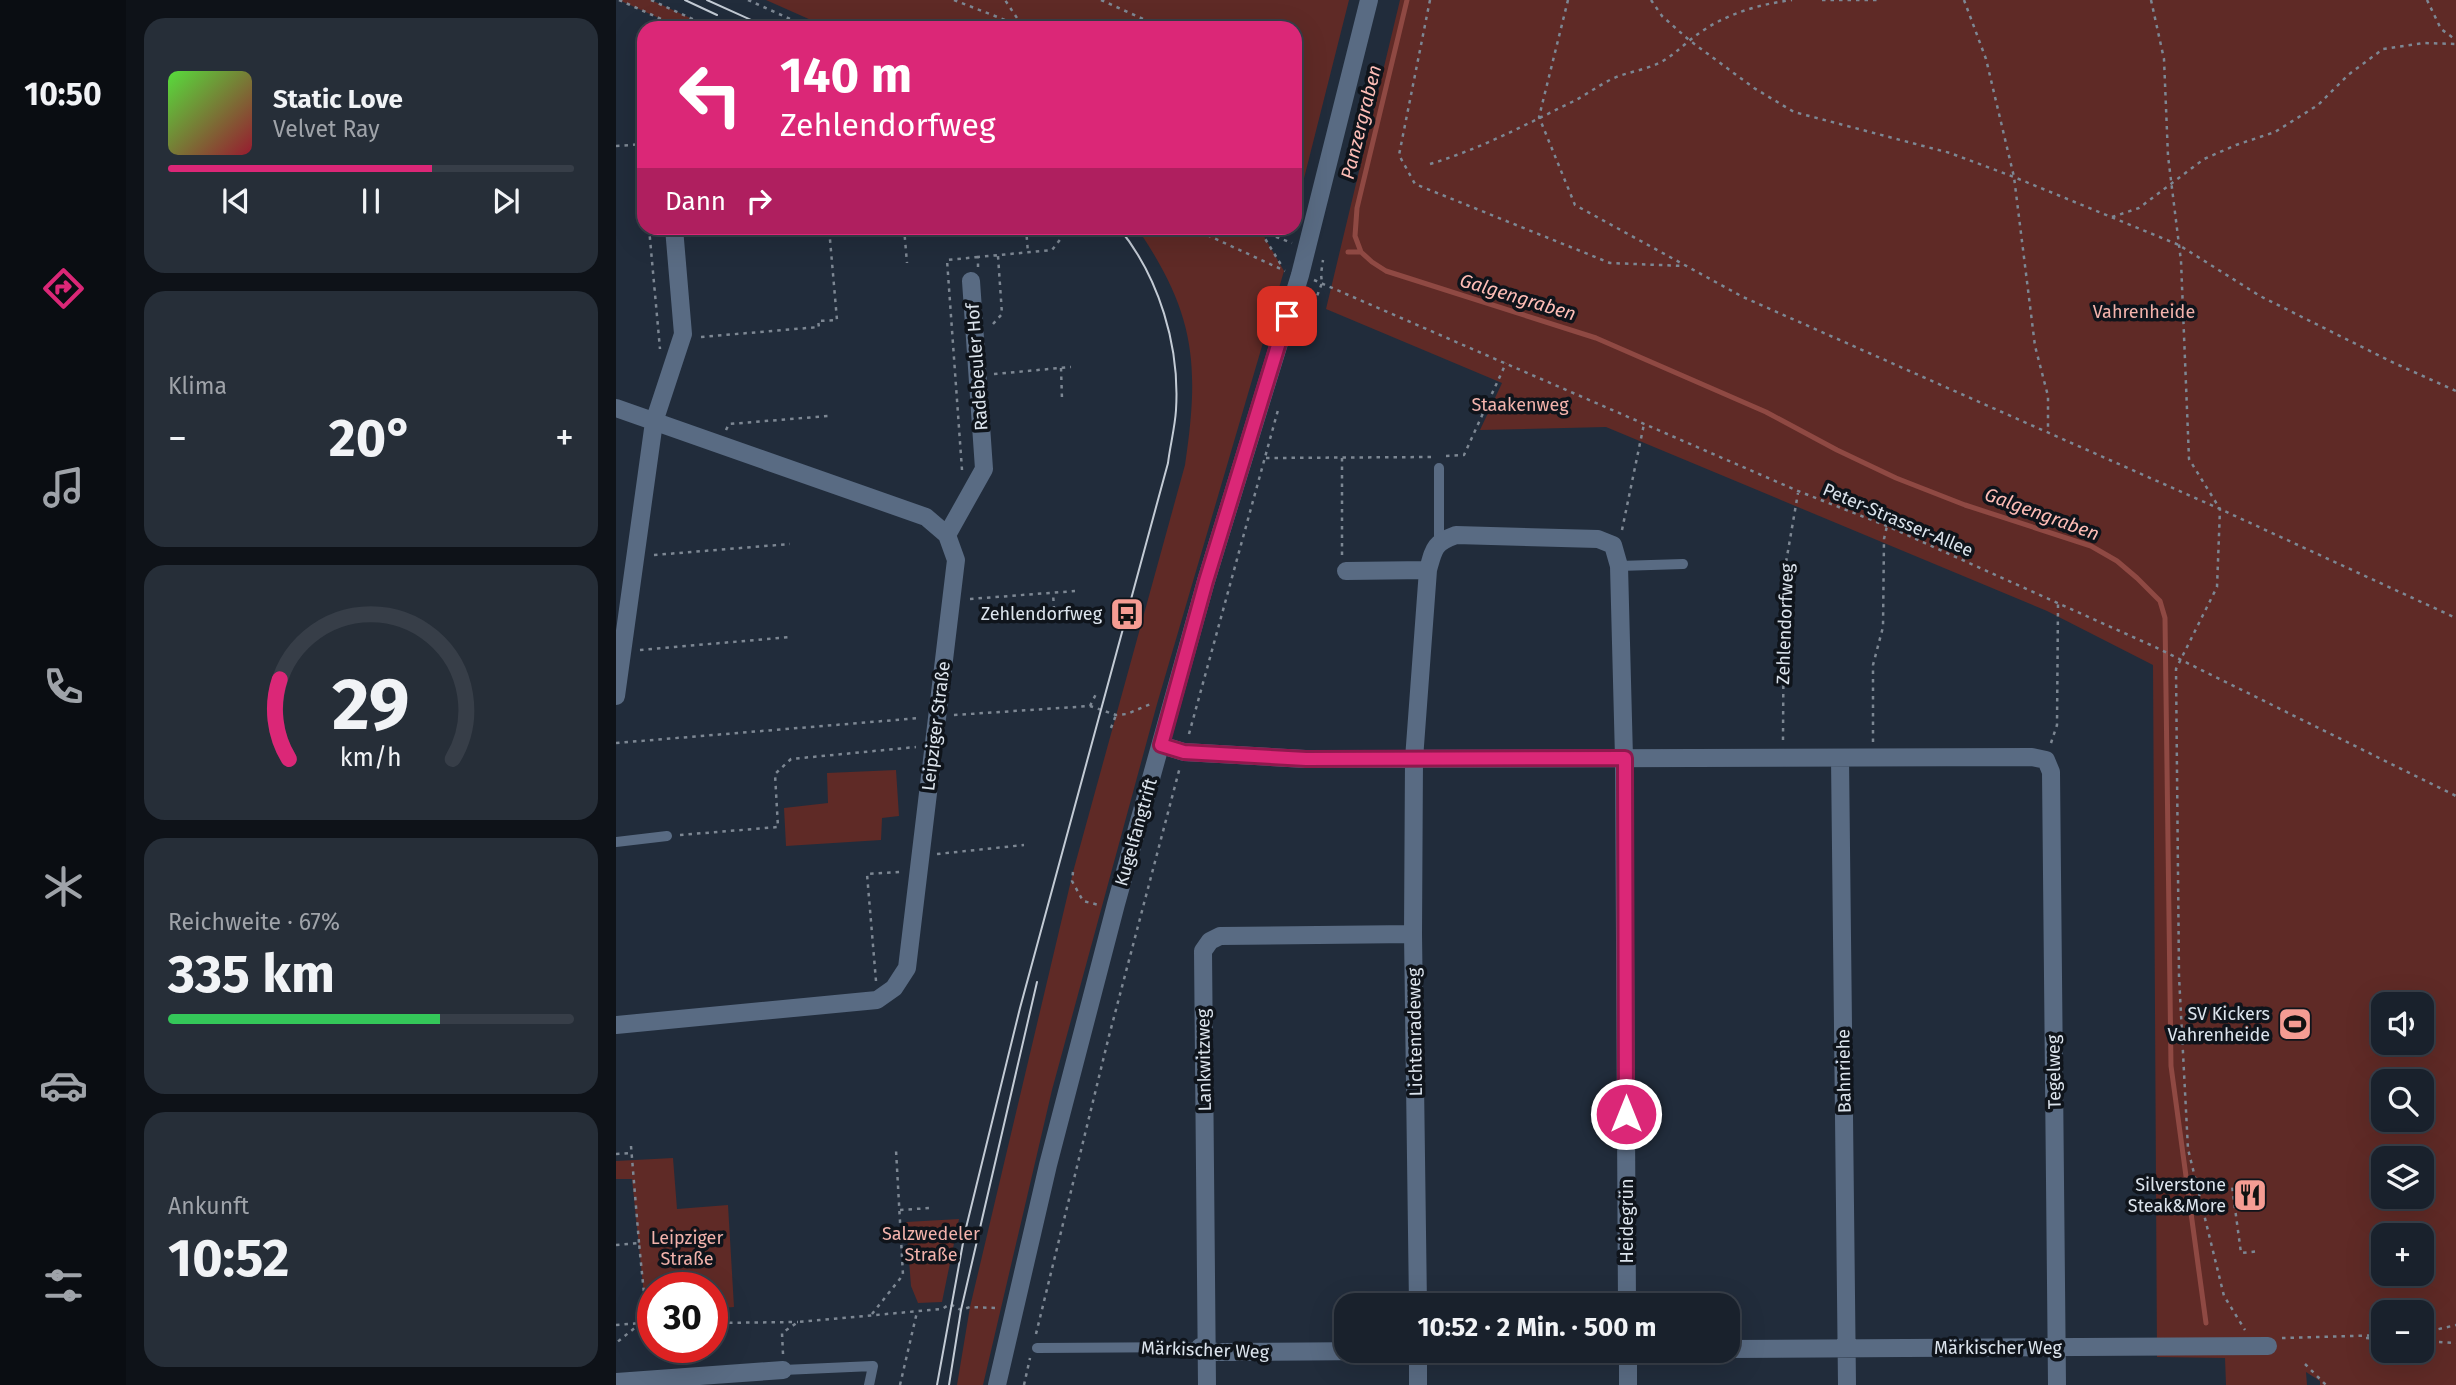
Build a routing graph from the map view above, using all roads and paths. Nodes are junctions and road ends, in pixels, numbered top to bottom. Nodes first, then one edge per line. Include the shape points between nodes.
1 (619, 0) edge
2 (650, 0) edge
3 (748, 0) edge
4 (954, 0) edge
5 (1005, 0) edge
6 (1101, 0) edge
7 (1369, 0) edge
8 (1430, 0) edge
9 (1568, 0) edge
10 (1651, 0) edge
11 (1792, 0) edge
12 (1822, 0) edge
13 (1881, 0) edge
14 (1964, 0) edge
15 (2151, 0) edge
16 (2427, 0) edge
17 (666, 21) edge
18 (696, 21) edge
19 (794, 21) edge
20 (1008, 21) edge
21 (1019, 21) edge
22 (1148, 21) edge
23 (1689, 40) junction
24 (2456, 42) edge
25 (1539, 117) junction
26 (637, 144) edge
27 (616, 146) edge
28 (1430, 164) dead end
29 (2014, 177) junction
30 (2172, 184) junction
31 (2112, 217) junction
32 (650, 235) edge
33 (675, 235) edge
34 (830, 235) edge
35 (905, 235) edge
36 (1027, 235) edge
37 (1064, 235) edge
38 (1207, 235) edge
39 (1263, 235) edge
40 (1272, 235) edge
41 (2179, 244) junction
42 (1307, 250) junction
43 (1028, 253) junction
44 (978, 257) junction
45 (908, 263) dead end
46 (1686, 266) junction
47 (971, 281) joint
48 (682, 338) junction
49 (1299, 342) dead end
50 (660, 352) dead end
51 (1506, 363) junction
52 (1061, 368) junction
53 (1071, 368) dead end
54 (978, 376) junction
55 (2456, 391) edge
56 (1062, 399) dead end
57 (1279, 405) dead end
58 (616, 408) edge
59 (828, 416) dead end
60 (654, 422) junction
61 (1644, 424) junction
62 (2048, 432) junction
63 (716, 444) junction
64 (1266, 457) junction
65 (1342, 458) junction
66 (1439, 468) dead end
67 (1798, 491) junction
68 (964, 504) junction
69 (2220, 509) junction
70 (1887, 527) junction
71 (947, 535) junction
72 (1439, 541) junction
73 (790, 544) dead end
74 (1613, 545) junction
75 (636, 555) junction
76 (1683, 564) dead end
77 (1619, 566) junction
78 (1428, 570) junction
79 (1346, 571) joint
80 (1075, 591) dead end
81 (1053, 592) junction
82 (951, 601) junction
83 (2057, 604) junction
84 (1045, 610) dead end
85 (2456, 618) edge
86 (790, 637) dead end
87 (622, 652) junction
88 (2180, 659) junction
89 (1097, 692) dead end
90 (616, 693) edge
91 (1090, 706) junction
92 (1171, 708) junction
93 (1116, 715) junction
94 (936, 717) junction
95 (1111, 728) dead end
96 (616, 743) edge
97 (933, 745) junction
98 (1161, 745) junction
99 (1184, 752) junction
100 (1625, 758) junction
101 (1782, 758) junction
102 (1840, 758) junction
103 (1873, 758) junction
104 (1415, 759) junction
105 (2046, 760) junction
106 (2456, 796) edge
107 (667, 836) joint
108 (616, 842) edge
109 (1024, 845) dead end
110 (919, 863) junction
111 (1073, 872) dead end
112 (1103, 906) dead end
113 (1413, 934) junction
114 (877, 1000) junction
115 (616, 1025) edge
116 (631, 1146) dead end
117 (896, 1150) dead end
118 (632, 1153) junction
119 (616, 1154) edge
120 (2247, 1183) dead end
121 (930, 1208) dead end
122 (900, 1210) junction
123 (639, 1243) junction
124 (616, 1245) edge
125 (2260, 1251) dead end
126 (642, 1272) edge
127 (1418, 1293) edge
128 (1627, 1293) edge
129 (917, 1312) junction
130 (1015, 1312) junction
131 (872, 1315) junction
132 (798, 1322) junction
133 (728, 1323) edge
134 (637, 1324) edge
135 (616, 1325) edge
136 (2456, 1325) edge
137 (637, 1327) edge
138 (2434, 1330) edge
139 (2371, 1337) edge
140 (2434, 1342) edge
141 (616, 1343) edge
142 (2456, 1343) edge
143 (1035, 1345) junction
144 (2260, 1346) junction
145 (2056, 1347) junction
146 (1203, 1348) junction
147 (1740, 1349) edge
148 (1847, 1349) junction
149 (1334, 1351) edge
150 (1418, 1363) edge
151 (1628, 1363) edge
152 (2305, 1364) dead end
153 (783, 1370) junction
154 (616, 1382) edge
155 (869, 1385) edge
156 (900, 1385) edge
157 (997, 1385) edge
158 (1024, 1385) edge
159 (1207, 1385) edge
160 (1418, 1385) edge
161 (1628, 1385) edge
162 (1847, 1385) edge
163 (2057, 1385) edge
164 (2326, 1385) edge

1 - 17 path
2 - 18 path
3 - 19 path
4 - 20 path
5 - 21 path
6 - 22 path
7 - 42 street, Kugelfangtrift
8 - 46 path via 1399,155 1415,184 1610,263
9 - 25 path
10 - 23 path
11 - 23 path via 1740,10
12 - 13 path
14 - 29 path via 1986,59
15 - 30 path via 2164,59
16 - 24 path via 2441,29
23 - 25 path via 1658,64 1613,79
23 - 29 path via 1794,112 1950,153
24 - 30 path via 2384,49 2318,105 2275,132 2204,159
25 - 28 path via 1465,154
25 - 46 path via 1575,205
26 - 27 path
29 - 31 path
29 - 62 path via 2035,346 2048,396
30 - 31 path via 2139,208
30 - 41 path
31 - 41 path
32 - 50 path
33 - 48 street
34 - 48 path via 837,320 818,321 819,327
35 - 45 path
36 - 43 path
37 - 43 path via 1052,250
38 - 39 path via 1284,271
40 - 42 path
41 - 55 path via 2260,296
41 - 69 path via 2189,459
42 - 92 street, Kugelfangtrift
43 - 44 path
44 - 47 path, Radebeuler Hof via 979,281
44 - 68 path via 947,260
46 - 62 path via 1743,297
47 - 54 street, Radebeuler Hof
48 - 60 street
49 - 51 path, Peter-Strasser-Allee via 1322,283
51 - 61 path, Peter-Strasser-Allee
51 - 65 path via 1464,455
52 - 53 path
52 - 54 path
52 - 56 path
54 - 68 street, Radebeuler Hof via 984,469
57 - 64 path
58 - 60 street
59 - 63 path via 729,424
60 - 63 street
60 - 75 street
61 - 67 path, Peter-Strasser-Allee
61 - 74 path via 1624,526
62 - 69 path
63 - 71 street via 926,517
64 - 65 path
64 - 99 path
65 - 79 path via 1342,559
66 - 72 lane
67 - 70 path, Peter-Strasser-Allee
67 - 101 path, Zehlendorfweg via 1784,574
68 - 71 street, Radebeuler Hof
69 - 85 path
69 - 88 path via 2217,587
70 - 83 path, Peter-Strasser-Allee
70 - 103 path via 1882,627 1873,665
71 - 82 street, Leipziger Straße via 956,560
72 - 74 street via 1456,535 1507,536 1598,539
72 - 78 street
73 - 75 path
74 - 77 street
75 - 87 street
76 - 77 lane
77 - 100 street
78 - 79 street
78 - 104 street
80 - 81 path
81 - 82 path
81 - 84 path via 1054,609
82 - 94 street, Leipziger Straße
83 - 88 path, Peter-Strasser-Allee
83 - 105 path via 2057,725
86 - 87 path
87 - 90 street
88 - 106 path, Peter-Strasser-Allee
88 - 144 path via 2176,669 2179,976 2188,1149 2224,1296
89 - 91 path
91 - 93 path
91 - 94 path
92 - 93 path via 1151,703
92 - 98 street, Kugelfangtrift
93 - 95 path
94 - 96 path
94 - 97 street, Leipziger Straße
97 - 107 path via 791,759 775,774 778,827
97 - 110 street, Leipziger Straße
98 - 99 street
98 - 130 street, Kugelfangtrift via 1048,1165
99 - 104 street
99 - 143 path via 1109,1036
100 - 101 street
100 - 104 street
100 - 128 street, Heidegrün
101 - 102 street
102 - 103 street
102 - 148 street, Bahnriehe
103 - 105 street
104 - 113 street, Lichtenradeweg
105 - 145 street, Tegelweg via 2051,772
107 - 108 lane
109 - 110 path
110 - 114 street, Leipziger Straße via 907,968 894,989
110 - 114 path via 867,874
111 - 112 path via 1072,881 1083,901
113 - 127 street, Lichtenradeweg
113 - 146 street, Lankwitzweg via 1220,936 1209,941 1203,951
114 - 115 street
116 - 118 path
117 - 122 path
118 - 119 path
118 - 123 path
120 - 125 path via 2232,1186 2241,1253
121 - 122 path
122 - 131 path via 903,1275
123 - 124 path
123 - 126 path
129 - 130 path via 950,1304 961,1310 992,1307
129 - 131 path
129 - 156 path
130 - 157 street, Kugelfangtrift
131 - 132 path
132 - 133 path
132 - 153 path via 782,1334
134 - 135 path
136 - 138 path
137 - 141 path
139 - 144 path via 2291,1336
140 - 142 path
143 - 146 lane, Märkischer Weg
143 - 158 path
144 - 145 street, Märkischer Weg
145 - 148 street, Märkischer Weg
145 - 163 street, Tegelweg
146 - 149 street, Märkischer Weg via 1216,1352
146 - 159 street, Lankwitzweg
147 - 148 street, Märkischer Weg
148 - 162 street, Bahnriehe
150 - 160 street
151 - 161 street
152 - 164 path
153 - 154 street
153 - 155 lane via 873,1366

